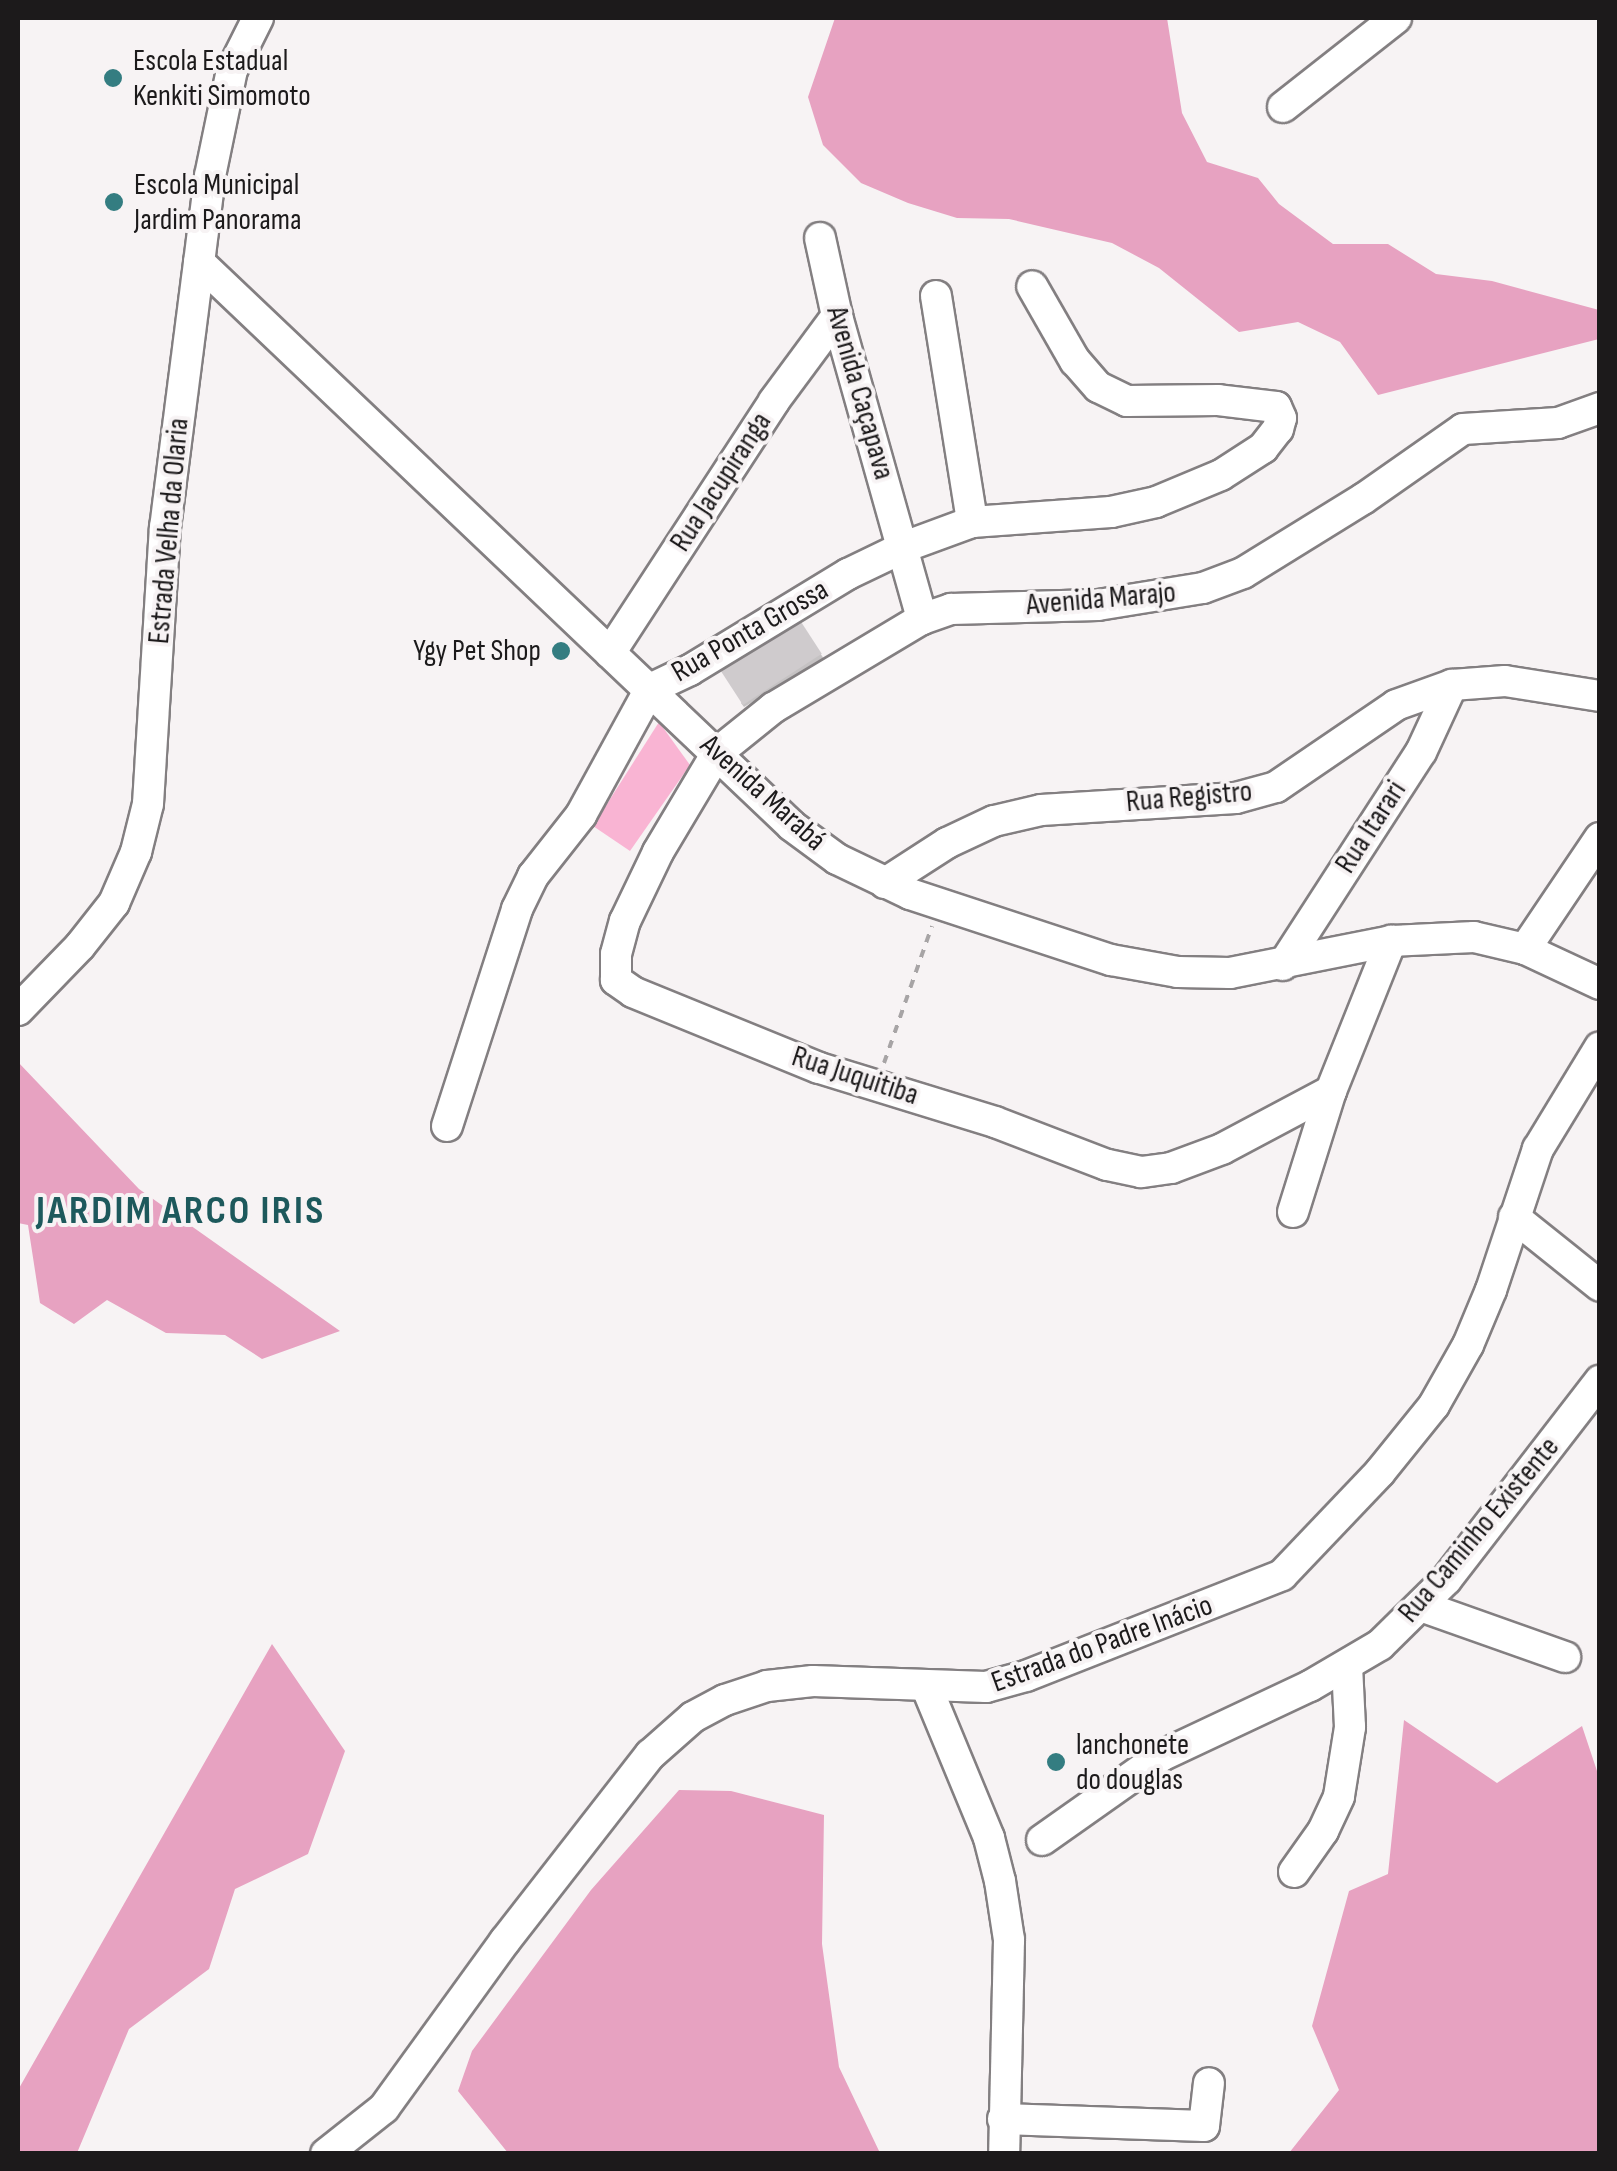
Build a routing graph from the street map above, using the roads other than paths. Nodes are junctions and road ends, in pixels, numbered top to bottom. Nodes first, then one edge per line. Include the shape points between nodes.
1 (258, 18) edge
2 (1396, 18) edge
3 (1283, 107) dead end
4 (820, 238) dead end
5 (199, 262) junction
6 (1032, 286) dead end
7 (936, 296) dead end
8 (837, 316) junction
9 (1600, 408) edge
10 (972, 522) junction
11 (904, 547) junction
12 (922, 619) junction
13 (610, 653) junction
14 (1452, 684) junction
15 (650, 688) junction
16 (1600, 696) edge
17 (716, 753) junction
18 (1600, 838) edge
19 (885, 883) junction
20 (1390, 942) junction
21 (1525, 948) junction
22 (1283, 965) junction
23 (1600, 984) edge
24 (18, 1010) edge
25 (1600, 1048) edge
26 (1331, 1091) junction
27 (447, 1126) dead end
28 (1293, 1212) dead end
29 (1514, 1218) junction
30 (1600, 1286) edge
31 (1600, 1382) edge
32 (1421, 1606) junction
33 (1565, 1657) dead end
34 (1347, 1666) junction
35 (927, 1688) junction
36 (1042, 1840) dead end
37 (1294, 1872) dead end
38 (1209, 2083) dead end
39 (1003, 2118) junction
40 (326, 2154) edge
41 (1004, 2154) edge

1 - 5 street, Estrada Velha da Olaria via 232,70
2 - 3 street
4 - 8 street, Avenida Caçapava
5 - 13 street, Avenida Marabá
5 - 24 street, Estrada Velha da Olaria via 165,528 148,804 114,903
6 - 10 street, Rua Ponta Grossa via 1098,387 1127,402 1218,400 1276,407 1281,418 1263,448 1222,475 1156,502 1111,512
7 - 10 street
8 - 11 street, Avenida Caçapava
8 - 13 street, Rua Jacupiranga
9 - 12 street, Avenida Marajo via 1558,423 1464,429 1244,573 1202,588 1098,605 950,609
10 - 11 street, Rua Ponta Grossa
11 - 12 street, Avenida Caçapava
11 - 15 street, Rua Ponta Grossa
12 - 17 street, Avenida Marajo via 773,708
13 - 15 street, Avenida Marabá
14 - 16 street, Rua Registro via 1504,681
14 - 19 street, Rua Registro via 1396,705 1276,787 1236,798 1041,810 947,843
14 - 22 street, Rua Itarari via 1420,752
15 - 17 street, Avenida Marabá
15 - 27 street, Rua Ponta Grossa via 581,815 533,876
17 - 19 street, Avenida Marabá via 792,826
17 - 26 street, Rua Juquitiba via 625,921 616,980 633,992 820,1068 1141,1172 1222,1149
18 - 21 street
19 - 22 street, Avenida Marabá via 1111,960 1213,973
20 - 21 street, Avenida Marabá via 1474,938
20 - 22 street, Avenida Marabá
20 - 26 street
21 - 23 street, Avenida Marabá
25 - 29 street, Estrada do Padre Inácio via 1538,1149
26 - 28 street
29 - 30 street
29 - 35 street, Estrada do Padre Inácio via 1468,1345 1434,1405 1282,1575 1026,1676 986,1687
31 - 32 street, Rua Caminho Existente
32 - 33 street
32 - 34 street, Rua Caminho Existente
34 - 36 street, Rua Caminho Existente via 1161,1756
34 - 37 street via 1350,1727 1339,1796
35 - 39 street via 1000,1881 1010,1940
35 - 40 street, Estrada do Padre Inácio via 814,1681 768,1686 693,1717 650,1754 384,2108
38 - 39 street via 1204,2126
39 - 41 street

